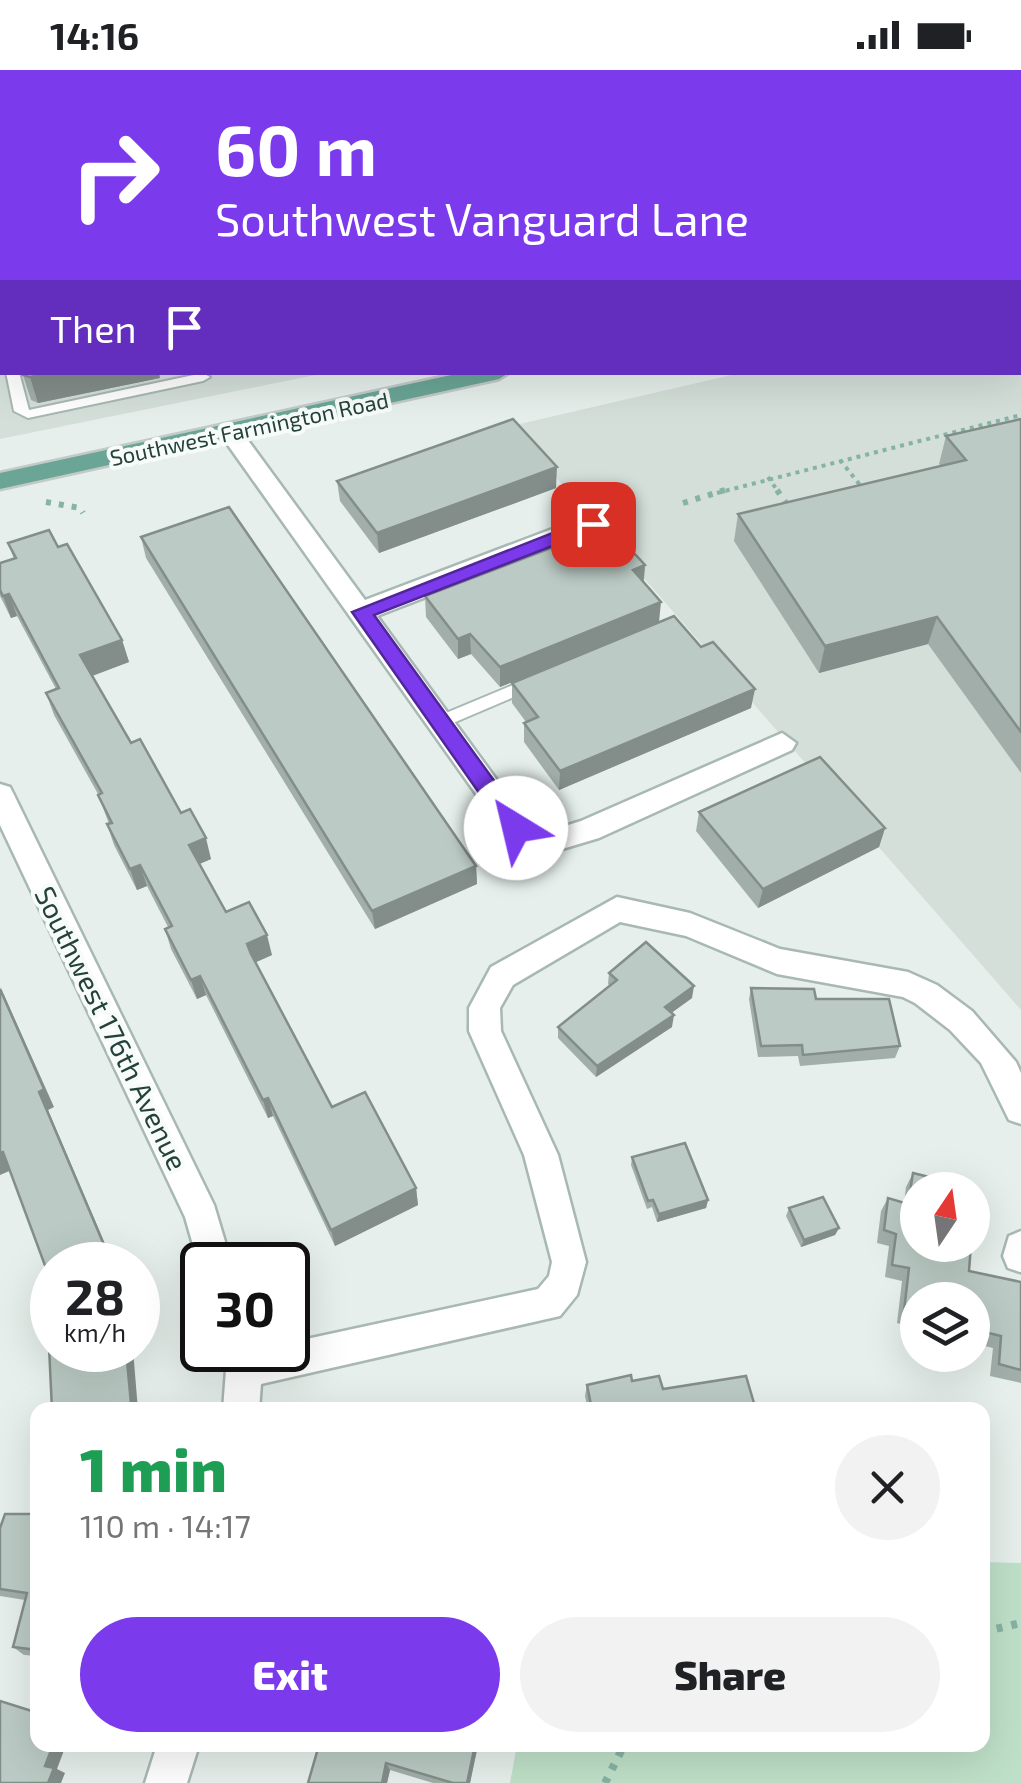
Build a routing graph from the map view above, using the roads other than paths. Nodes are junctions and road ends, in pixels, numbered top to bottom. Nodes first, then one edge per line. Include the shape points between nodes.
1 (13, 375) edge
2 (485, 375) edge
3 (202, 377) dead end
4 (231, 433) junction
5 (0, 481) edge
6 (593, 524) dead end
7 (361, 612) junction
8 (555, 674) edge
9 (440, 722) junction
10 (782, 744) dead end
11 (0, 795) edge
12 (1021, 1110) edge
13 (209, 1242) edge
14 (1021, 1247) edge
15 (1020, 1256) edge
16 (310, 1347) edge
17 (241, 1372) edge
18 (241, 1402) edge
19 (176, 1752) edge
20 (166, 1783) edge

1 - 3 lane via 21,411 28,414
2 - 4 main road, Southwest Farmington Road
4 - 5 main road, Southwest Farmington Road
4 - 7 street
6 - 7 street
7 - 9 street
8 - 9 lane
9 - 10 street via 516,828 552,841
11 - 13 street, Southwest 176th Avenue
12 - 16 street via 984,1048 926,992 776,962 690,925 617,909 502,976 482,1010 541,1156 569,1262 565,1283 548,1304
14 - 15 street
17 - 18 street
19 - 20 street

